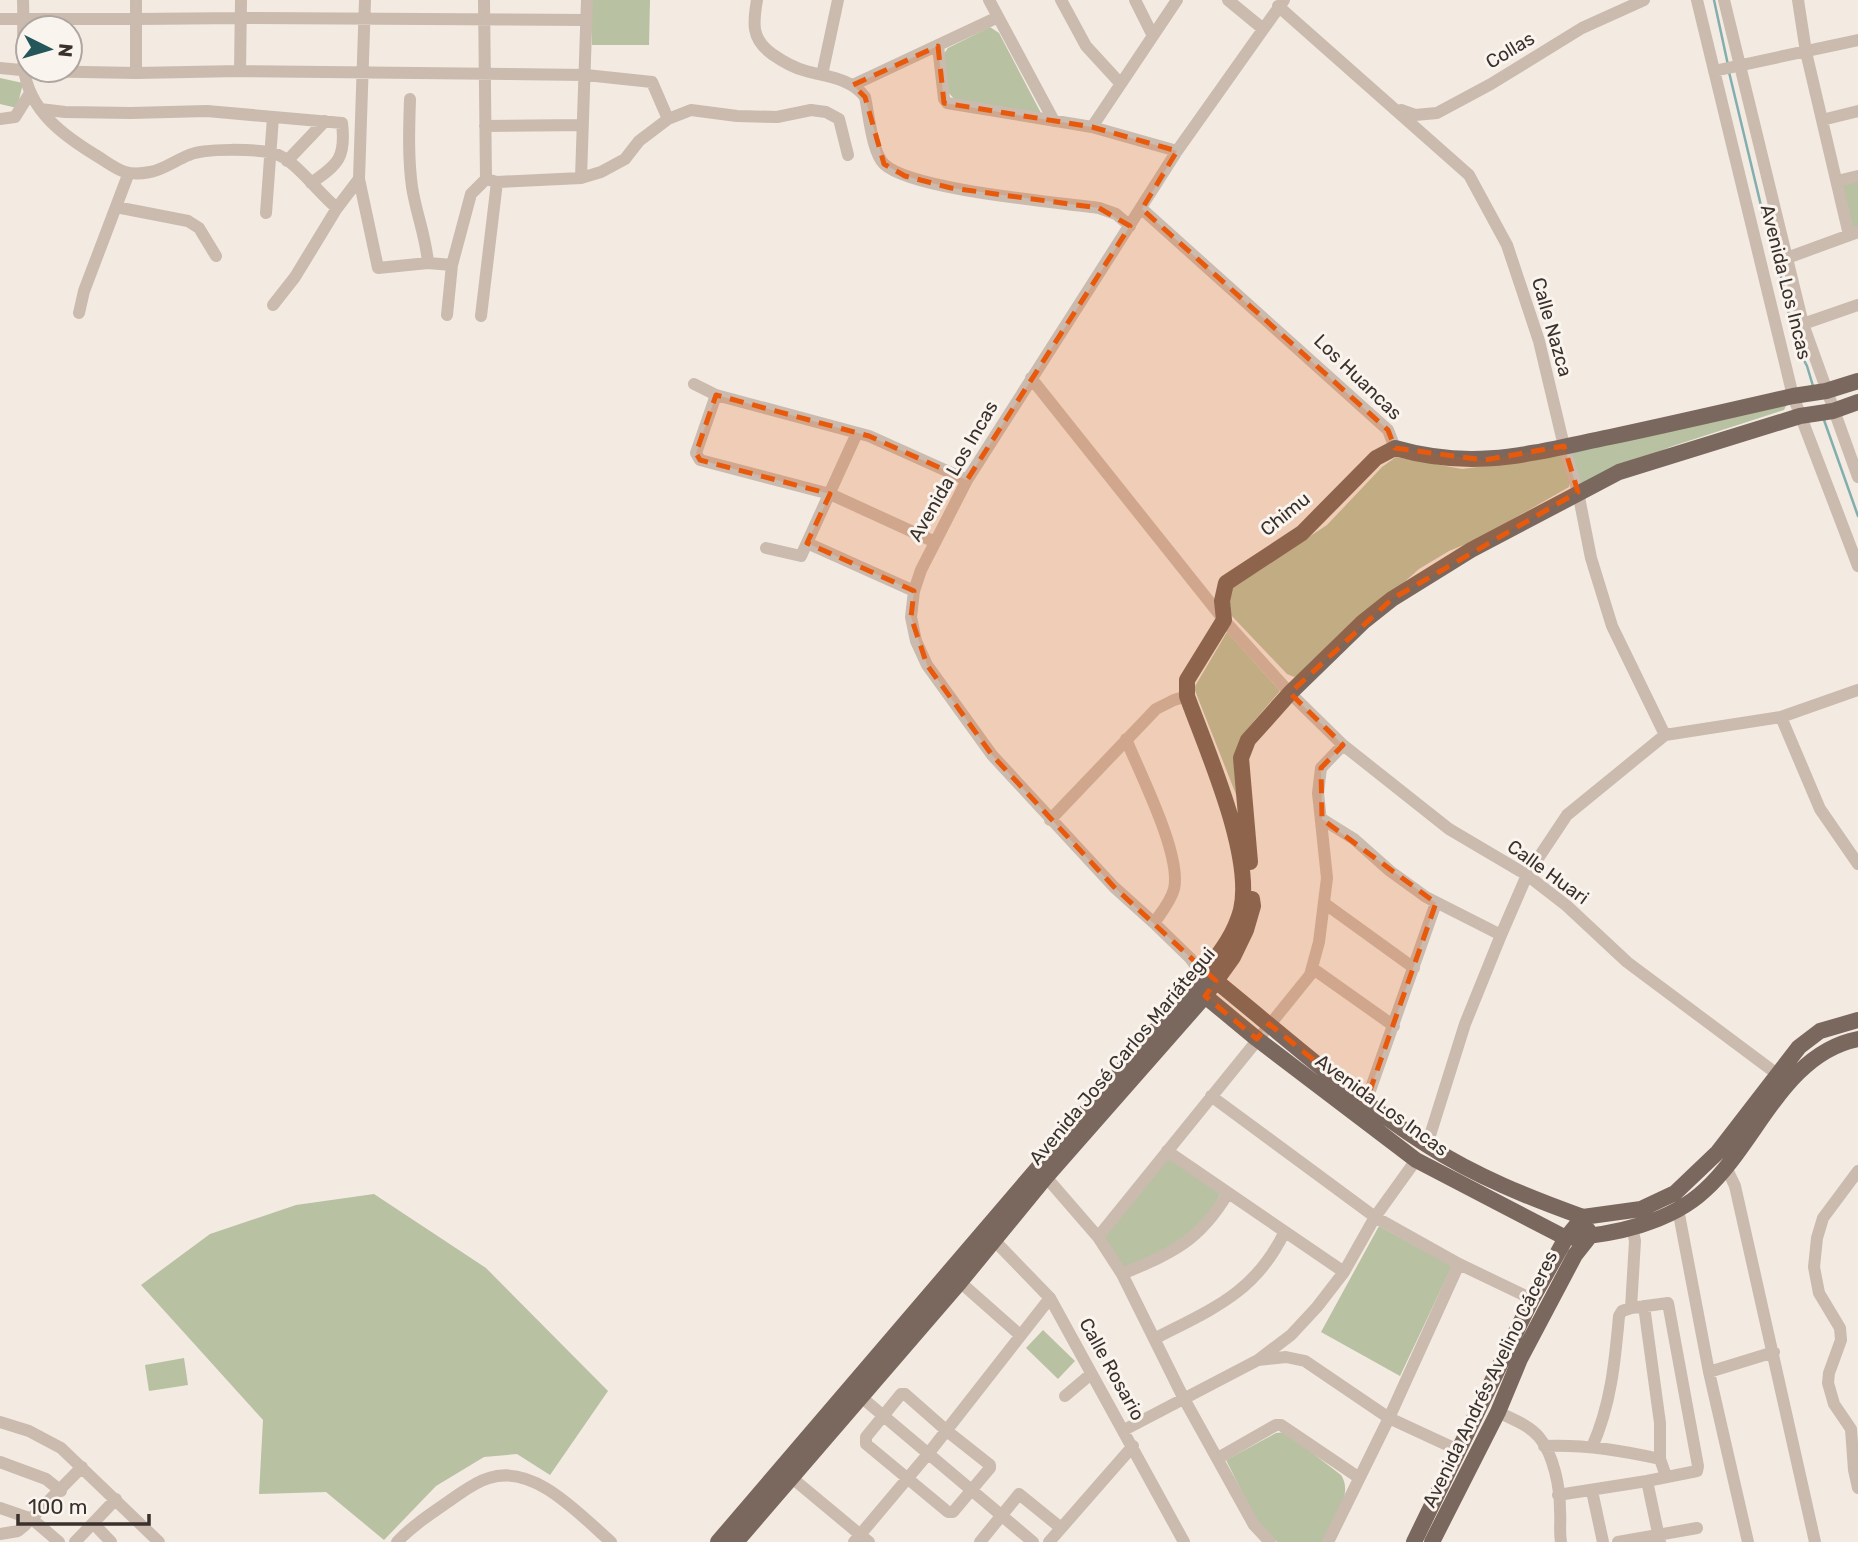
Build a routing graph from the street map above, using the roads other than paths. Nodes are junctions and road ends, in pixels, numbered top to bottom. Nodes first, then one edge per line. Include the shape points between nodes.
1 (129, 0) edge
2 (136, 0) edge
3 (241, 0) edge
4 (365, 0) edge
5 (484, 0) edge
6 (587, 0) edge
7 (757, 0) edge
8 (838, 0) edge
9 (989, 0) edge
10 (1061, 0) edge
11 (1135, 0) edge
12 (1177, 0) edge
13 (1228, 0) edge
14 (1644, 0) edge
15 (1697, 0) edge
16 (1724, 0) edge
17 (1798, 0) edge
18 (1281, 3) edge
19 (998, 17) junction
20 (241, 18) junction
21 (366, 18) junction
22 (84, 19) edge
23 (132, 19) junction
24 (484, 20) junction
25 (587, 20) junction
26 (1262, 28) junction
27 (1152, 34) junction
28 (1858, 40) edge
29 (938, 47) junction
30 (1806, 52) junction
31 (1740, 66) junction
32 (240, 71) junction
33 (1714, 71) junction
34 (84, 72) edge
35 (132, 73) junction
36 (361, 73) junction
37 (484, 73) junction
38 (586, 75) junction
39 (822, 75) junction
40 (1120, 83) junction
41 (28, 84) edge
42 (853, 85) junction
43 (30, 93) junction
44 (410, 99) dead end
45 (1393, 107) junction
46 (40, 109) junction
47 (1858, 111) edge
48 (360, 116) junction
49 (273, 117) junction
50 (0, 119) edge
51 (668, 119) junction
52 (1822, 120) junction
53 (325, 121) junction
54 (1054, 121) junction
55 (342, 123) junction
56 (582, 125) junction
57 (485, 126) junction
58 (1091, 127) junction
59 (1177, 151) junction
60 (271, 153) junction
61 (848, 155) dead end
62 (287, 161) junction
63 (128, 175) junction
64 (1858, 176) edge
65 (359, 178) junction
66 (581, 178) junction
67 (491, 181) junction
68 (1837, 181) junction
69 (311, 183) junction
70 (116, 206) junction
71 (337, 208) junction
72 (1142, 209) junction
73 (266, 213) dead end
74 (1130, 226) junction
75 (1854, 234) edge
76 (216, 256) dead end
77 (1787, 258) junction
78 (428, 263) junction
79 (452, 265) junction
80 (273, 305) dead end
81 (1858, 305) edge
82 (79, 313) dead end
83 (447, 315) dead end
84 (481, 316) dead end
85 (1803, 324) junction
86 (1031, 378) junction
87 (1858, 381) edge
88 (694, 384) dead end
89 (1826, 391) junction
90 (716, 395) junction
91 (1793, 396) junction
92 (1858, 402) edge
93 (1833, 411) junction
94 (1800, 416) junction
95 (857, 433) junction
96 (1564, 446) junction
97 (1395, 448) junction
98 (1858, 476) edge
99 (967, 480) junction
100 (1578, 492) junction
101 (830, 494) junction
102 (935, 542) junction
103 (807, 543) junction
104 (766, 548) dead end
105 (1858, 566) edge
106 (914, 591) junction
107 (1224, 620) junction
108 (1290, 693) junction
109 (1857, 694) edge
110 (1187, 696) junction
111 (1781, 717) junction
112 (1665, 735) junction
113 (1126, 739) junction
114 (1343, 745) junction
115 (1322, 818) junction
116 (1050, 820) junction
117 (1858, 864) edge
118 (1527, 876) junction
119 (1324, 903) junction
120 (1436, 903) junction
121 (1154, 923) junction
122 (1502, 934) junction
123 (1312, 968) junction
124 (1414, 968) junction
125 (1209, 978) junction
126 (1205, 996) junction
127 (1858, 1020) edge
128 (1269, 1024) junction
129 (1394, 1026) junction
130 (1257, 1039) junction
131 (1858, 1039) edge
132 (1777, 1074) junction
133 (1211, 1096) junction
134 (1366, 1102) junction
135 (1427, 1145) junction
136 (1167, 1151) junction
137 (1416, 1160) junction
138 (1726, 1167) junction
139 (1858, 1171) edge
140 (1046, 1177) junction
141 (1228, 1194) junction
142 (1678, 1209) junction
143 (1376, 1217) junction
144 (1583, 1217) junction
145 (1632, 1227) junction
146 (1284, 1233) junction
147 (990, 1235) junction
148 (1590, 1236) junction
149 (1098, 1237) junction
150 (1566, 1238) junction
151 (1459, 1264) junction
152 (1344, 1272) junction
153 (1122, 1274) junction
154 (960, 1282) junction
155 (1050, 1298) junction
156 (1532, 1299) junction
157 (1637, 1307) junction
158 (1020, 1335) junction
159 (1156, 1338) junction
160 (1774, 1352) junction
161 (1513, 1355) junction
162 (1258, 1360) junction
163 (1709, 1372) junction
164 (1091, 1374) junction
165 (855, 1392) junction
166 (1065, 1396) dead end
167 (1183, 1397) junction
168 (1498, 1412) junction
169 (883, 1416) junction
170 (1389, 1418) junction
171 (0, 1422) edge
172 (1124, 1430) junction
173 (947, 1431) junction
174 (1133, 1446) junction
175 (1544, 1446) junction
176 (1592, 1447) junction
177 (1458, 1451) junction
178 (928, 1454) junction
179 (1218, 1458) junction
180 (1660, 1459) junction
181 (0, 1462) edge
182 (82, 1467) junction
183 (786, 1473) junction
184 (1666, 1476) junction
185 (1358, 1478) junction
186 (908, 1479) junction
187 (1647, 1482) junction
188 (1858, 1488) edge
189 (971, 1490) junction
190 (61, 1491) junction
191 (1592, 1491) junction
192 (1558, 1495) junction
193 (116, 1499) junction
194 (0, 1508) edge
195 (1001, 1516) junction
196 (32, 1519) junction
197 (93, 1523) junction
198 (1061, 1528) junction
199 (1698, 1528) dead end
200 (0, 1534) edge
201 (1659, 1538) edge
202 (861, 1539) edge
203 (59, 1542) edge
204 (75, 1542) edge
205 (111, 1542) edge
206 (159, 1542) edge
207 (397, 1542) edge
208 (611, 1542) edge
209 (718, 1542) edge
210 (736, 1542) edge
211 (980, 1542) edge
212 (1033, 1542) edge
213 (1049, 1542) edge
214 (1184, 1542) edge
215 (1270, 1542) edge
216 (1328, 1542) edge
217 (1414, 1542) edge
218 (1433, 1542) edge
219 (1561, 1542) edge
220 (1603, 1542) edge
221 (1618, 1542) edge
222 (1748, 1542) edge
223 (1815, 1542) edge

1 - 23 street
2 - 23 street
3 - 20 street
4 - 21 street
5 - 24 street
6 - 25 street
7 - 39 street via 754,23 758,42 782,61
8 - 39 street
9 - 19 street
10 - 40 street via 1086,46
11 - 27 street
12 - 27 street
13 - 26 street
14 - 45 street, Collas via 1582,29 1437,113 1415,115
15 - 33 street, Avenida Los Incas
16 - 31 street
17 - 30 street
18 - 26 street, Avenida Los Incas
18 - 45 street, Calle Nazca
19 - 29 street
19 - 54 street
20 - 21 street
20 - 23 street
20 - 32 street
21 - 24 street
21 - 36 street
22 - 23 street
23 - 35 street
24 - 25 street
24 - 37 street
25 - 38 street
26 - 59 street, Avenida Los Incas
27 - 40 street
28 - 30 street
29 - 42 street
29 - 54 street via 947,103
30 - 31 street
30 - 52 street
31 - 33 street
31 - 77 street
32 - 35 street
32 - 36 street
33 - 91 street, Avenida Los Incas
34 - 35 street
36 - 37 street
36 - 48 street
37 - 38 street
37 - 57 street
38 - 51 street via 652,82
38 - 56 street
39 - 42 street
40 - 58 street
41 - 43 street
42 - 74 street via 865,97 877,153 894,171 951,188 1099,208
43 - 46 street
43 - 50 street via 15,117
44 - 78 street via 409,166
45 - 96 street, Calle Nazca via 1469,175 1489,209 1507,245 1539,341
46 - 49 street via 208,111
46 - 63 street via 75,142
47 - 52 street
48 - 55 street via 349,116
48 - 65 street
49 - 53 street
49 - 60 street
51 - 61 street via 691,110 777,117 811,110 839,119
51 - 66 street via 639,141 625,159
52 - 68 street
53 - 55 street
53 - 62 street
54 - 58 street
55 - 69 street via 341,157
56 - 57 street
56 - 66 street
57 - 67 street
58 - 59 street
59 - 72 street, Avenida Los Incas
60 - 62 street
60 - 63 street via 206,150 153,172
60 - 73 street
62 - 69 street
63 - 70 street
64 - 68 street
65 - 71 street
65 - 78 street via 378,268
66 - 67 street
67 - 79 street via 471,194
67 - 84 street
68 - 75 street
69 - 71 street
70 - 76 street via 188,221 199,228
70 - 82 street
71 - 80 street
72 - 74 street, Avenida Los Incas
72 - 97 street, Los Huancas via 1388,430
74 - 86 street, Avenida Los Incas
75 - 77 street
77 - 85 street
78 - 79 street
79 - 83 street
81 - 85 street
85 - 89 street
86 - 99 street, Avenida Los Incas
86 - 107 street, Calle Huari
87 - 89 main road
88 - 90 street
89 - 91 main road
89 - 93 street
90 - 95 street
90 - 101 street via 696,453 700,460
91 - 94 street, Avenida Los Incas
91 - 96 main road, Los Huancas
92 - 93 main road, Avenida José Carlos Mariátegui
93 - 94 main road, Avenida José Carlos Mariátegui
93 - 98 street
94 - 100 main road, Avenida José Carlos Mariátegui via 1619,471
94 - 105 street, Avenida Los Incas
95 - 99 street
95 - 101 street
96 - 97 main road, Los Huancas via 1484,460 1421,456
96 - 100 street, Calle Nazca
97 - 107 main road, Chimu via 1376,458 1302,533 1226,583
99 - 102 street, Avenida Los Incas
100 - 108 main road, Avenida José Carlos Mariátegui via 1392,598
100 - 112 street, Calle Nazca via 1591,558 1612,626
101 - 102 street
101 - 103 street
102 - 106 street, Avenida Los Incas
103 - 104 street via 801,556
103 - 106 street
106 - 116 street, Avenida Los Incas via 911,617 915,640 927,665 992,755
107 - 108 street, Calle Huari
107 - 110 main road via 1187,680
108 - 114 street, Calle Huari
108 - 125 main road, Avenida José Carlos Mariátegui via 1251,735 1243,751 1253,906 1233,957
109 - 111 street
110 - 113 street via 1156,709
110 - 125 main road, Avenida José Carlos Mariátegui via 1225,801 1242,874 1242,907
111 - 112 street
111 - 117 street via 1820,809
112 - 118 street via 1567,816
113 - 116 street
113 - 121 street via 1168,843 1174,870 1173,892
114 - 115 street via 1321,768
114 - 118 street, Calle Huari via 1449,829
115 - 119 street via 1327,878
115 - 120 street
116 - 121 street, Avenida Los Incas
118 - 122 street
118 - 132 street, Calle Huari via 1627,962
119 - 123 street
119 - 124 street
120 - 122 street
120 - 124 street
121 - 125 street, Avenida Los Incas
122 - 135 street via 1465,1024
123 - 128 street
123 - 129 street
124 - 129 street
125 - 126 main road, Avenida José Carlos Mariátegui
125 - 128 main road, Avenida Los Incas
125 - 147 main road, Avenida José Carlos Mariátegui
126 - 130 main road, Avenida Los Incas
126 - 140 main road, Avenida José Carlos Mariátegui
127 - 132 main road via 1820,1031 1799,1047
128 - 130 street
128 - 134 main road, Avenida Los Incas
129 - 134 street
130 - 133 street
130 - 137 main road, Avenida Los Incas
131 - 138 main road, Avenida Andrés Avelino Cáceres via 1831,1047 1813,1059 1765,1112
132 - 144 main road via 1718,1152 1675,1193 1641,1209
133 - 136 street
133 - 143 street
134 - 135 main road, Avenida Los Incas
135 - 144 main road, Avenida Los Incas via 1523,1194
136 - 141 street
136 - 149 street
137 - 143 street
137 - 150 main road, Avenida Los Incas
138 - 142 main road, Avenida Andrés Avelino Cáceres via 1704,1191
138 - 160 street via 1735,1186
139 - 188 street via 1823,1219 1814,1267 1819,1293 1840,1328 1841,1340 1828,1383 1834,1404 1851,1429
140 - 147 main road, Avenida José Carlos Mariátegui
140 - 149 street
141 - 146 street
141 - 153 street via 1201,1232 1184,1245
142 - 145 main road, Avenida Andrés Avelino Cáceres
142 - 163 street
143 - 151 street
143 - 152 street
144 - 148 main road
144 - 150 main road, Avenida Andrés Avelino Cáceres
145 - 148 main road, Avenida Andrés Avelino Cáceres
145 - 157 street
146 - 152 street
146 - 159 street via 1253,1280
147 - 154 main road, Avenida José Carlos Mariátegui
147 - 155 street, Calle Rosario
147 - 165 main road, Avenida José Carlos Mariátegui
148 - 150 main road, Avenida Andrés Avelino Cáceres
148 - 161 main road, Avenida Andrés Avelino Cáceres
149 - 153 street
150 - 156 main road, Avenida Andrés Avelino Cáceres
151 - 156 street
151 - 170 street
152 - 162 street via 1291,1335
153 - 159 street
154 - 158 street
154 - 165 main road, Avenida José Carlos Mariátegui
155 - 158 street
155 - 164 street, Calle Rosario
156 - 161 main road, Avenida Andrés Avelino Cáceres
157 - 176 street via 1619,1316 1609,1399
157 - 180 street via 1660,1423
157 - 184 street via 1662,1302 1671,1308 1698,1466 1691,1473
158 - 173 street
159 - 167 street
160 - 163 street
160 - 223 street
161 - 168 main road, Avenida Andrés Avelino Cáceres
161 - 177 main road, Avenida Andrés Avelino Cáceres
162 - 167 street
162 - 170 street via 1286,1357 1305,1361
163 - 222 street
164 - 166 street
164 - 172 street, Calle Rosario
165 - 169 street
165 - 183 main road, Avenida José Carlos Mariátegui
167 - 172 street
167 - 179 street
168 - 175 street via 1525,1425
168 - 218 main road, Avenida Andrés Avelino Cáceres
169 - 173 street via 904,1394
169 - 178 street
169 - 186 street via 866,1437 866,1444
170 - 177 street
170 - 185 street
171 - 182 street via 48,1440
172 - 174 street, Calle Rosario
173 - 178 street
173 - 189 street via 990,1465
174 - 198 street
174 - 214 street, Calle Rosario
175 - 176 street
175 - 192 street
176 - 180 street
177 - 217 main road, Avenida Andrés Avelino Cáceres
178 - 186 street
178 - 189 street
179 - 185 street via 1281,1425
179 - 215 street via 1254,1525
180 - 184 street
181 - 190 street via 46,1479
182 - 190 street
182 - 193 street
183 - 202 street
183 - 209 main road, Avenida José Carlos Mariátegui
183 - 210 main road, Avenida José Carlos Mariátegui
184 - 187 street
185 - 216 street
186 - 189 street via 950,1512
186 - 202 street
187 - 191 street
187 - 201 street
189 - 195 street
190 - 196 street
191 - 192 street
191 - 220 street
192 - 219 street
193 - 197 street
193 - 206 street
194 - 196 street
195 - 198 street via 1019,1494
195 - 211 street
195 - 212 street
196 - 200 street via 18,1531
196 - 203 street
197 - 204 street
197 - 205 street
198 - 213 street
199 - 201 street
201 - 221 street
207 - 208 street via 478,1482 505,1475 533,1480

